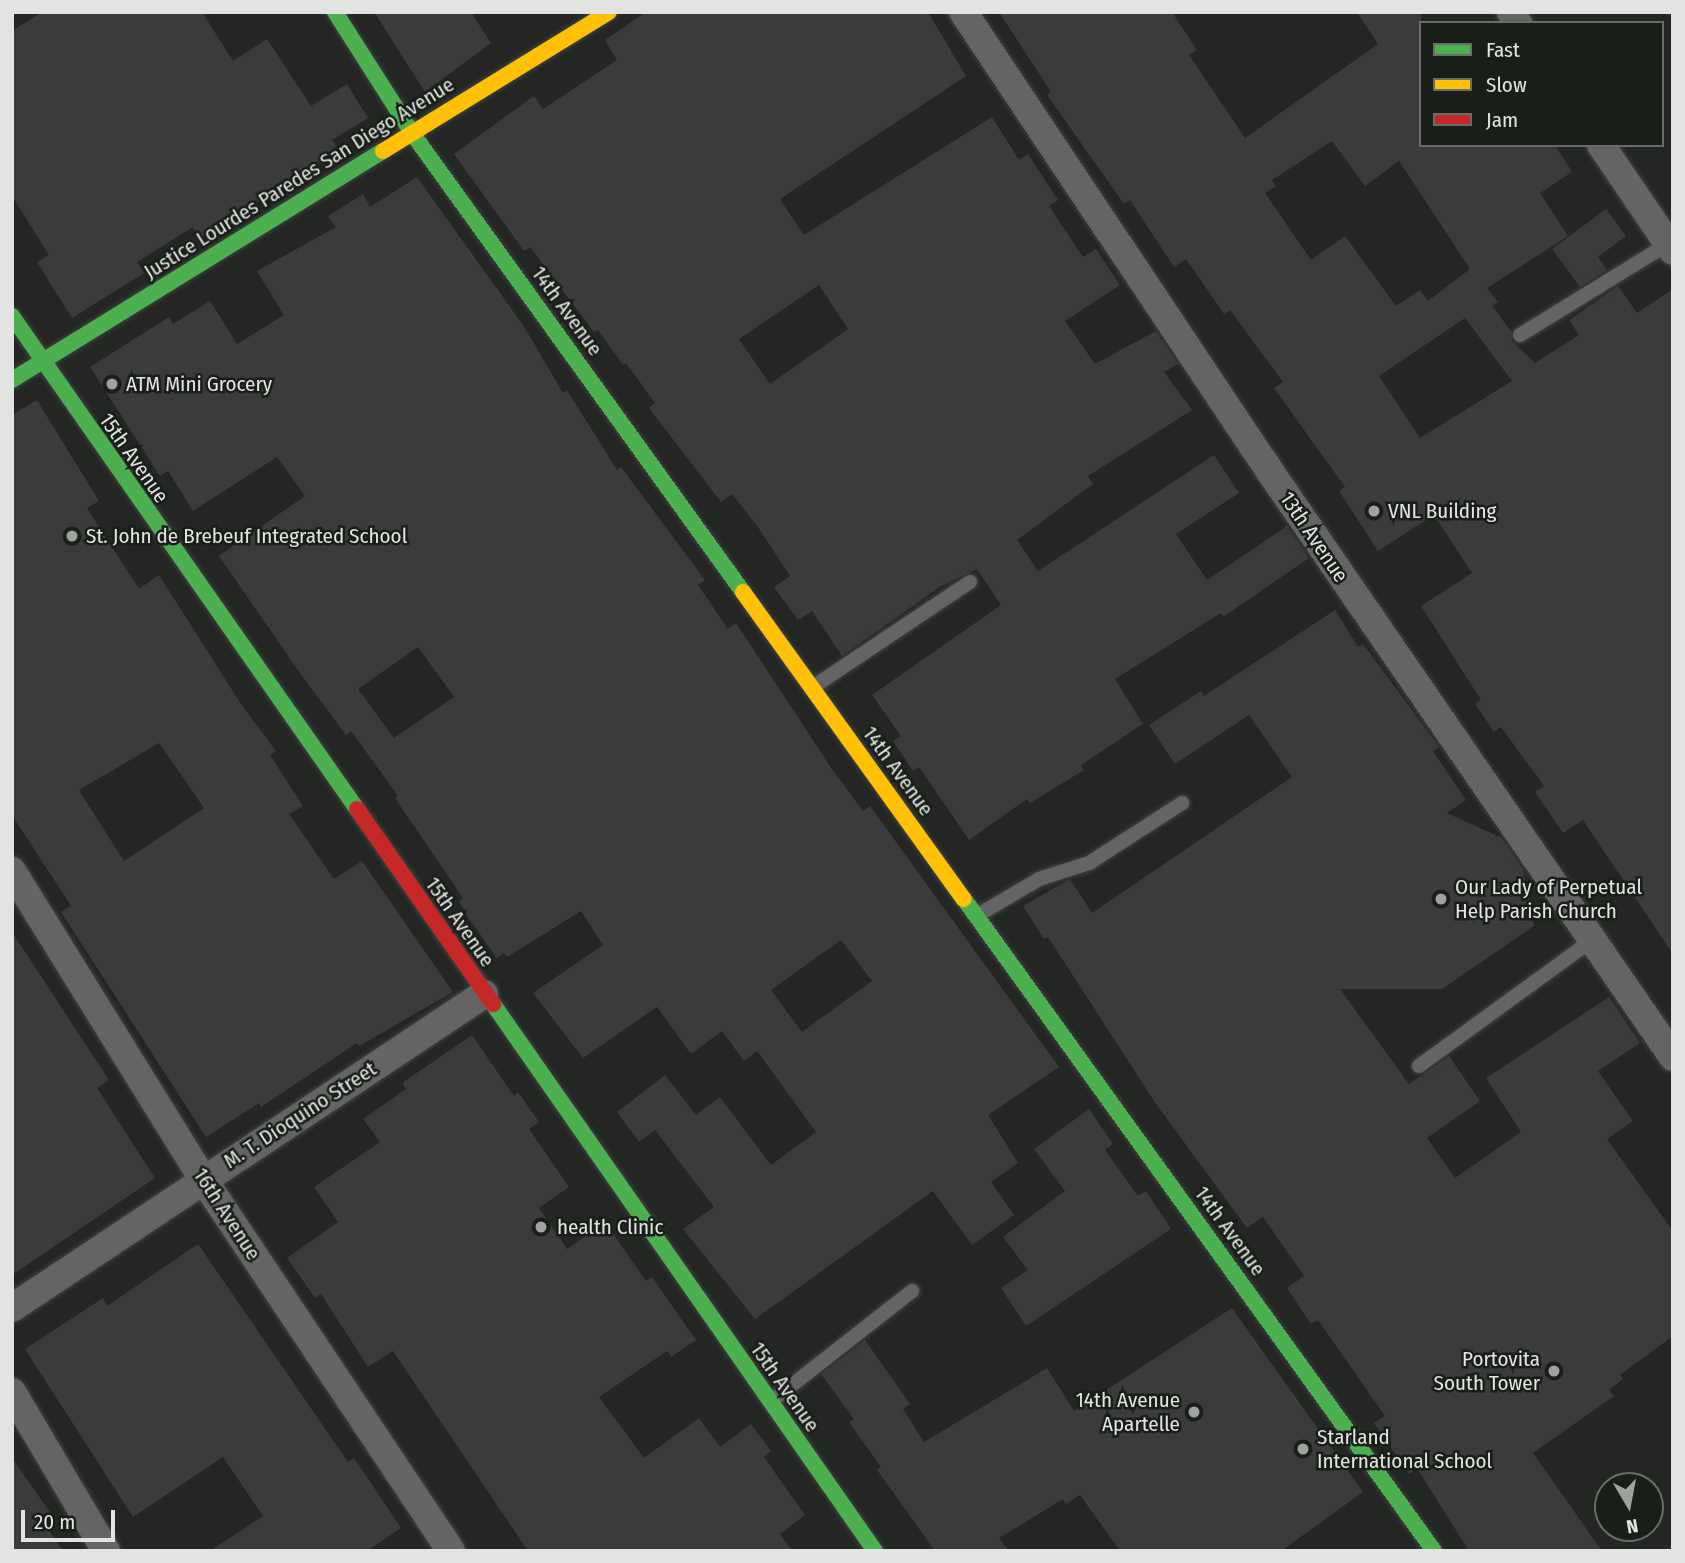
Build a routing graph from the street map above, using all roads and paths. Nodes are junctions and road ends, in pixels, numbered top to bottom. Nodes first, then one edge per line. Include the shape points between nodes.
1 (335, 12) edge
2 (609, 12) edge
3 (963, 12) edge
4 (412, 133) junction
5 (1602, 147) edge
6 (1670, 247) edge
7 (12, 316) edge
8 (1520, 335) dead end
9 (41, 362) junction
10 (12, 380) edge
11 (970, 582) dead end
12 (812, 688) junction
13 (1182, 803) dead end
14 (12, 871) edge
15 (977, 916) junction
16 (1591, 941) junction
17 (484, 993) junction
18 (1673, 1057) edge
19 (1419, 1066) dead end
20 (203, 1178) junction
21 (912, 1291) dead end
22 (12, 1308) edge
23 (12, 1392) edge
24 (770, 1403) junction
25 (106, 1551) edge
26 (451, 1551) edge
27 (875, 1551) edge
28 (1434, 1551) edge

1 - 4 street, 14th Avenue
2 - 4 street, Justice Lourdes Paredes San Diego Avenue
3 - 16 street, 13th Avenue
4 - 9 street, Justice Lourdes Paredes San Diego Avenue
4 - 12 street, 14th Avenue
5 - 6 street
6 - 8 lane
7 - 9 street, 15th Avenue
9 - 10 street, Justice Lourdes Paredes San Diego Avenue
9 - 17 street, 15th Avenue
11 - 12 lane
12 - 15 street, 14th Avenue
13 - 15 lane via 1089,863 1040,879
14 - 20 street, 16th Avenue
15 - 28 street, 14th Avenue
16 - 18 street, 13th Avenue
16 - 19 lane
17 - 20 street, M. T. Dioquino Street
17 - 24 street, 15th Avenue
20 - 22 street, M. T. Dioquino Street
20 - 26 street, 16th Avenue
21 - 24 lane
23 - 25 street
24 - 27 street, 15th Avenue

